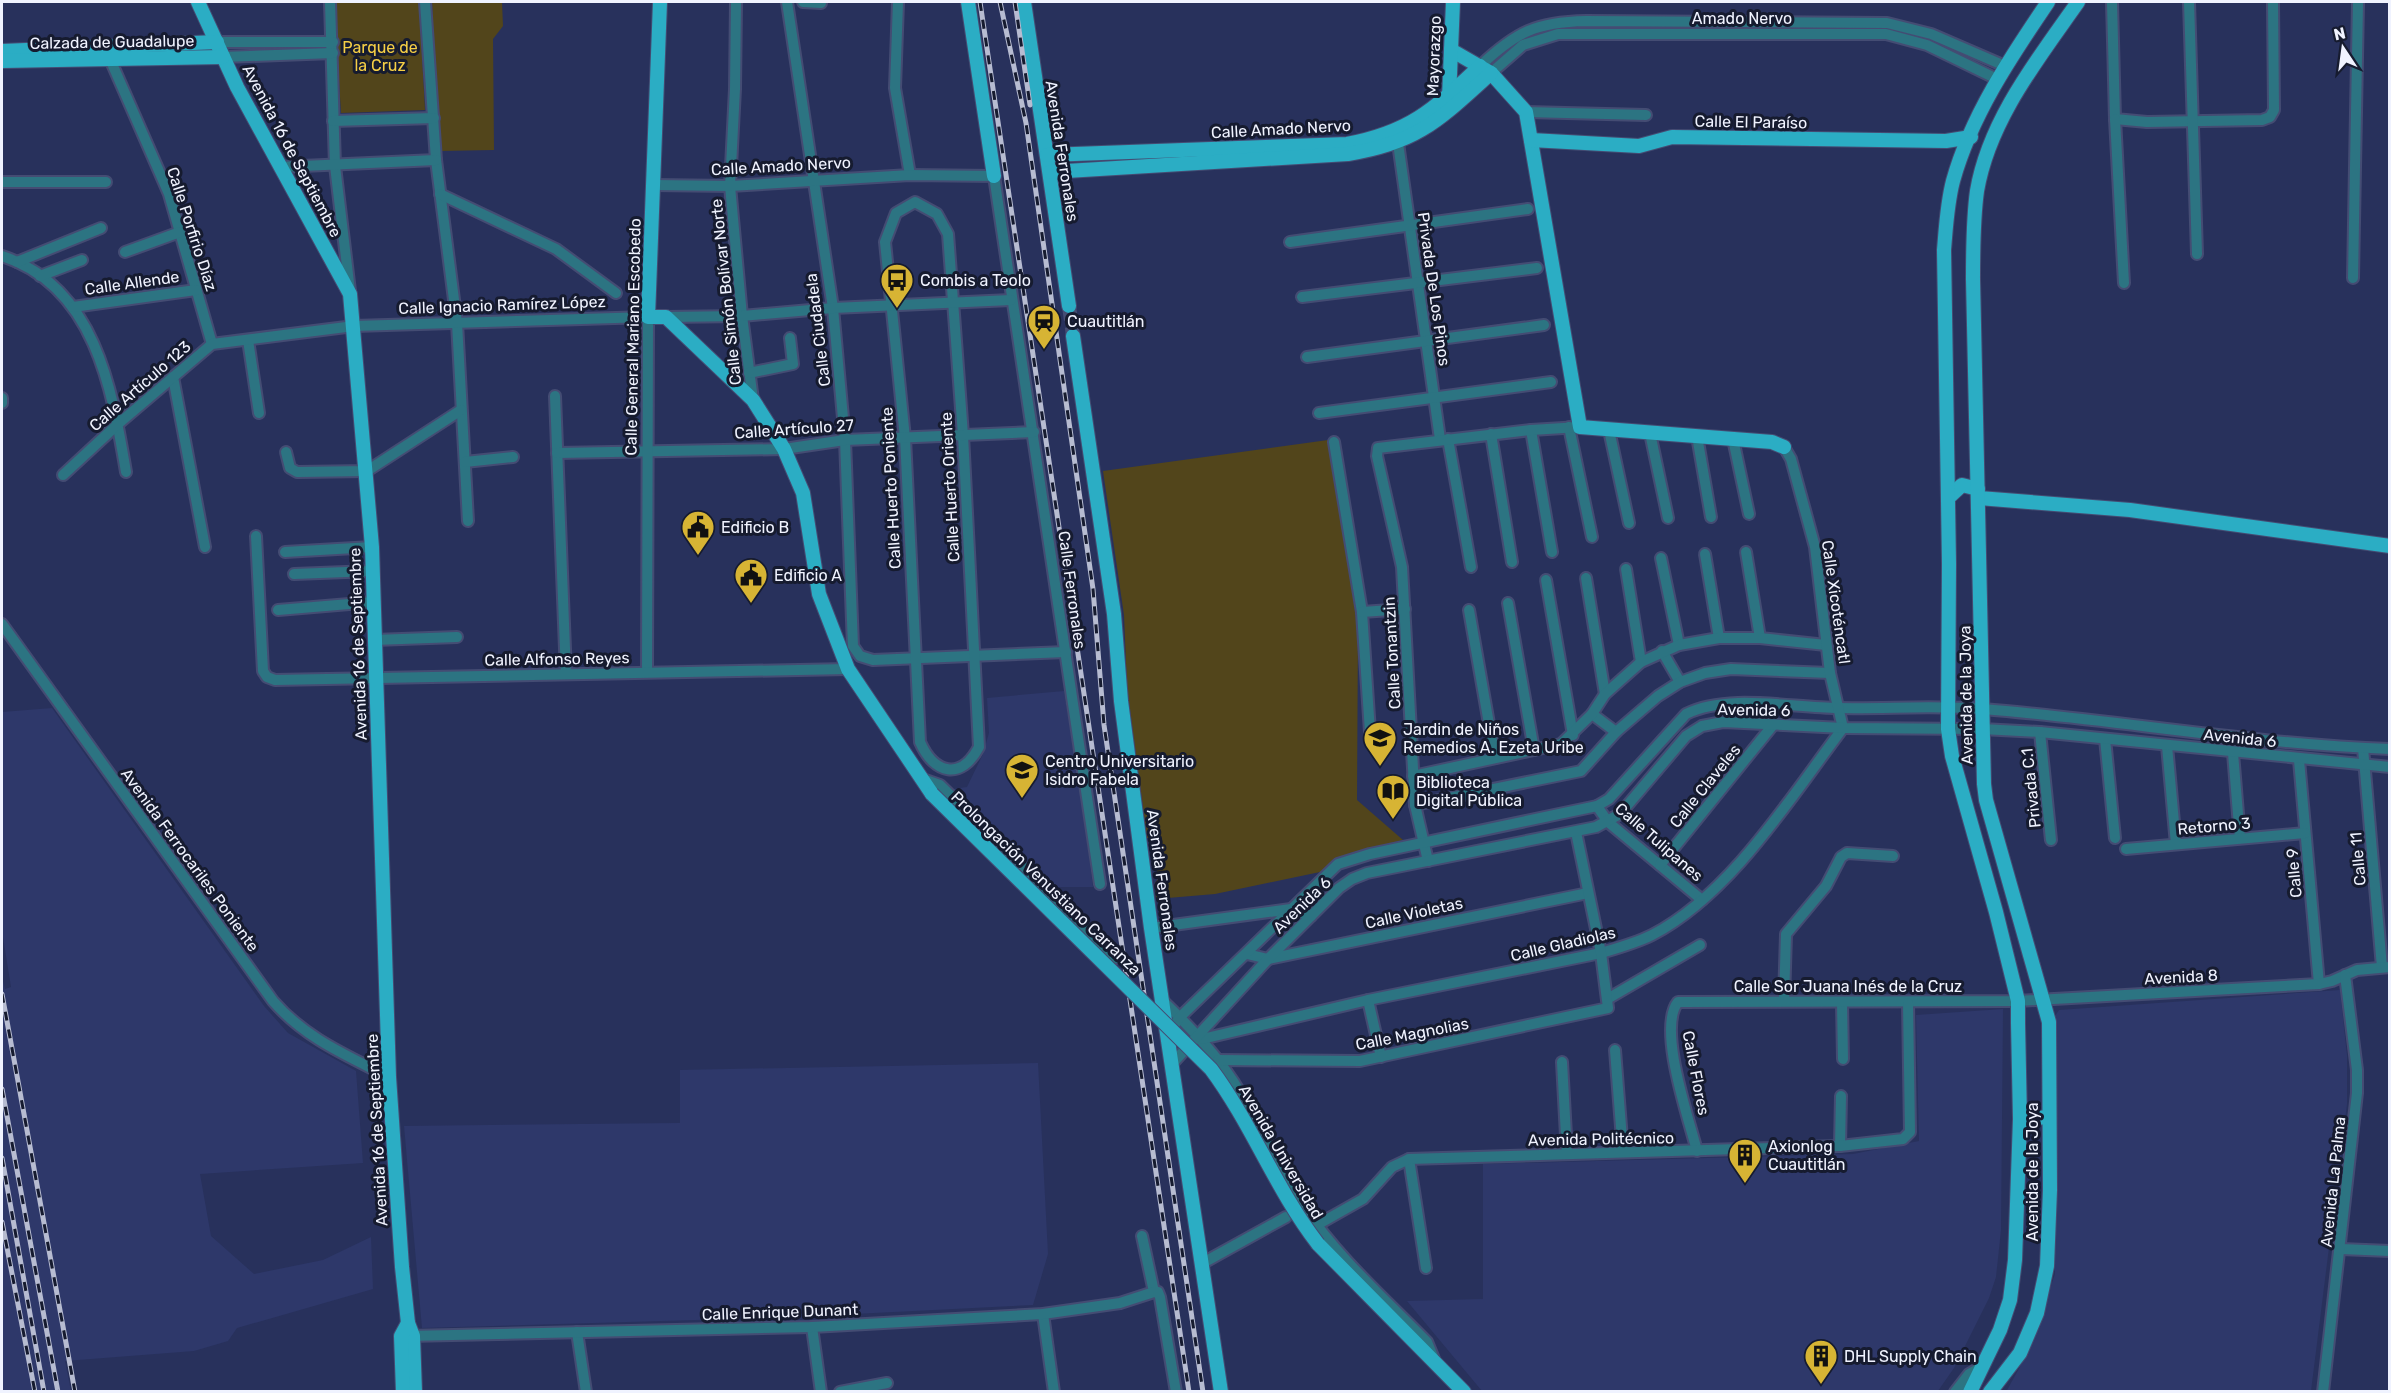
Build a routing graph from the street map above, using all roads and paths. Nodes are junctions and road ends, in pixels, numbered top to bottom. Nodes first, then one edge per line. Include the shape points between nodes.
1 (198, 2) edge
2 (330, 2) edge
3 (425, 2) edge
4 (660, 2) edge
5 (736, 2) edge
6 (787, 2) edge
7 (803, 2) edge
8 (898, 2) edge
9 (968, 2) edge
10 (1024, 2) edge
11 (1453, 2) edge
12 (2048, 2) edge
13 (2078, 2) edge
14 (2112, 2) edge
15 (2189, 2) edge
16 (2273, 2) edge
17 (2358, 2) edge
18 (821, 3) dead end
19 (216, 42) junction
20 (2, 46) edge
21 (333, 48) junction
22 (1451, 50) junction
23 (2, 51) edge
24 (72, 54) junction
25 (223, 57) junction
26 (110, 59) junction
27 (2, 61) edge
28 (2, 66) edge
29 (2005, 66) junction
30 (1485, 69) junction
31 (1997, 79) junction
32 (1449, 94) junction
33 (1449, 112) junction
34 (1526, 112) junction
35 (1646, 115) dead end
36 (434, 118) junction
37 (2115, 120) junction
38 (333, 121) junction
39 (2193, 121) junction
40 (1971, 137) junction
41 (1531, 140) junction
42 (1398, 143) junction
43 (1298, 151) junction
44 (1047, 155) junction
45 (1144, 159) junction
46 (436, 160) junction
47 (335, 166) junction
48 (280, 167) junction
49 (1050, 172) junction
50 (910, 175) junction
51 (994, 176) junction
52 (2, 182) edge
53 (106, 182) dead end
54 (812, 182) junction
55 (654, 185) junction
56 (730, 186) junction
57 (440, 194) junction
58 (915, 202) joint
59 (1528, 209) dead end
60 (1409, 226) junction
61 (101, 228) dead end
62 (180, 232) junction
63 (1290, 242) dead end
64 (125, 252) dead end
65 (2197, 254) dead end
66 (2, 256) edge
67 (82, 260) dead end
68 (17, 262) junction
69 (1537, 268) dead end
70 (40, 276) junction
71 (2353, 278) dead end
72 (1417, 283) junction
73 (2124, 283) dead end
74 (196, 290) junction
75 (616, 293) dead end
76 (350, 294) junction
77 (1302, 297) dead end
78 (1011, 300) junction
79 (953, 303) junction
80 (891, 306) junction
81 (1069, 306) tunnel mouth
82 (73, 307) junction
83 (833, 308) junction
84 (742, 316) junction
85 (648, 317) junction
86 (666, 317) junction
87 (457, 323) junction
88 (1544, 325) dead end
89 (354, 326) junction
90 (1073, 336) tunnel mouth
91 (790, 338) dead end
92 (248, 340) junction
93 (1426, 341) junction
94 (212, 344) junction
95 (1307, 357) dead end
96 (749, 374) junction
97 (173, 377) junction
98 (1551, 382) dead end
99 (555, 396) dead end
100 (2, 398) edge
101 (1434, 398) junction
102 (753, 400) junction
103 (2, 403) edge
104 (461, 410) junction
105 (259, 413) dead end
106 (1319, 413) dead end
107 (118, 423) junction
108 (1575, 427) junction
109 (1531, 430) junction
110 (1609, 430) junction
111 (1034, 432) junction
112 (1650, 433) junction
113 (1491, 434) junction
114 (963, 435) junction
115 (1697, 436) junction
116 (905, 438) junction
117 (1444, 439) junction
118 (1733, 439) junction
119 (844, 440) junction
120 (1334, 442) dead end
121 (1784, 447) joint
122 (784, 448) junction
123 (647, 451) junction
124 (286, 452) dead end
125 (557, 453) junction
126 (513, 457) dead end
127 (465, 462) junction
128 (367, 471) junction
129 (126, 472) dead end
130 (63, 475) dead end
131 (1979, 494) junction
132 (1948, 498) junction
133 (1749, 514) dead end
134 (1711, 517) dead end
135 (1668, 518) dead end
136 (468, 521) dead end
137 (1629, 524) dead end
138 (256, 537) dead end
139 (1592, 537) dead end
140 (2390, 546) edge
141 (205, 548) dead end
142 (372, 548) junction
143 (285, 552) dead end
144 (1552, 552) dead end
145 (1746, 552) dead end
146 (1705, 554) dead end
147 (1661, 558) dead end
148 (1512, 562) dead end
149 (1471, 567) dead end
150 (1626, 569) dead end
151 (372, 571) junction
152 (294, 574) dead end
153 (1586, 578) dead end
154 (1546, 580) dead end
155 (373, 602) junction
156 (1508, 603) dead end
157 (1405, 609) junction
158 (278, 610) dead end
159 (1469, 610) dead end
160 (1362, 612) junction
161 (2, 624) edge
162 (457, 638) dead end
163 (1719, 638) junction
164 (1760, 638) junction
165 (374, 640) junction
166 (1679, 645) junction
167 (1826, 645) junction
168 (1662, 651) junction
169 (1066, 652) junction
170 (974, 656) junction
171 (915, 659) junction
172 (1641, 662) junction
173 (848, 669) junction
174 (647, 672) junction
175 (1830, 673) junction
176 (566, 674) junction
177 (375, 678) junction
178 (1680, 682) junction
179 (1605, 694) junction
180 (1838, 708) junction
181 (1948, 708) junction
182 (1983, 709) junction
183 (1592, 714) junction
184 (1773, 725) junction
185 (1843, 728) junction
186 (1948, 729) junction
187 (1982, 729) junction
188 (1370, 732) dead end
189 (1616, 732) junction
190 (2040, 732) junction
191 (1573, 735) junction
192 (2105, 739) junction
193 (2167, 746) junction
194 (2363, 748) junction
195 (2390, 749) edge
196 (1534, 750) junction
197 (1651, 750) junction
198 (2233, 753) junction
199 (1495, 758) junction
200 (2299, 760) junction
201 (1664, 762) junction
202 (2365, 767) junction
203 (2390, 767) edge
204 (950, 770) joint
205 (1413, 776) junction
206 (923, 779) junction
207 (1415, 805) junction
208 (1597, 806) junction
209 (1608, 822) junction
210 (1576, 832) junction
211 (2306, 833) junction
212 (2115, 838) dead end
213 (2240, 838) junction
214 (2051, 840) dead end
215 (1423, 842) junction
216 (2176, 844) junction
217 (2126, 849) dead end
218 (1893, 856) dead end
219 (1428, 861) junction
220 (1660, 865) junction
221 (1100, 884) dead end
222 (1588, 893) junction
223 (1702, 900) junction
224 (1291, 909) junction
225 (1311, 916) junction
226 (1151, 928) junction
227 (1700, 945) dead end
228 (1601, 953) junction
229 (1247, 954) junction
230 (1116, 958) dead end
231 (1268, 959) junction
232 (2386, 967) edge
233 (2346, 975) junction
234 (2319, 984) junction
235 (1368, 1000) junction
236 (2043, 1000) junction
237 (1784, 1001) junction
238 (2018, 1001) junction
239 (1678, 1002) joint
240 (1842, 1002) junction
241 (1608, 1003) junction
242 (1908, 1003) junction
243 (1156, 1004) junction
244 (1180, 1017) junction
245 (1166, 1036) junction
246 (1199, 1036) junction
247 (1615, 1050) dead end
248 (1382, 1057) junction
249 (1843, 1059) dead end
250 (1218, 1060) junction
251 (1562, 1062) dead end
252 (1171, 1065) junction
253 (389, 1077) junction
254 (1841, 1096) dead end
255 (2049, 1117) junction
256 (2020, 1119) junction
257 (1840, 1146) junction
258 (1697, 1151) junction
259 (1623, 1152) junction
260 (1567, 1154) junction
261 (1408, 1160) junction
262 (1286, 1217) dead end
263 (1317, 1225) junction
264 (1142, 1236) dead end
265 (2341, 1249) junction
266 (2390, 1251) edge
267 (1201, 1264) junction
268 (1426, 1268) dead end
269 (1156, 1292) junction
270 (1043, 1314) junction
271 (812, 1327) junction
272 (578, 1332) junction
273 (407, 1336) junction
274 (1436, 1362) junction
275 (1983, 1365) junction
276 (887, 1383) dead end
277 (1994, 1389) edge
278 (403, 1392) edge
279 (416, 1392) edge
280 (586, 1392) edge
281 (821, 1392) edge
282 (840, 1392) edge
283 (1054, 1392) edge
284 (1176, 1392) edge
285 (1221, 1392) edge
286 (1464, 1392) edge
287 (1955, 1392) edge
288 (1970, 1392) edge
289 (2323, 1392) edge

1 - 19 main road, Avenida 16 de Septiembre
2 - 21 street
3 - 36 street
4 - 55 main road, Calle General Mariano Escobedo
5 - 56 street, Calle Simón Bolívar Norte
6 - 54 street, Calle Ciudadela
7 - 18 street
8 - 50 street via 895,88
9 - 51 main road
10 - 44 main road, Avenida Ferronales
11 - 22 main road, Mayorazgo
12 - 29 main road, Avenida de la Joya
13 - 131 main road, Avenida de la Joya via 2013,99 1992,139 1977,191 1973,279
14 - 37 street
15 - 39 street
16 - 39 street via 2274,110 2270,117
17 - 71 street
19 - 21 street
19 - 24 main road, Calzada de Guadalupe
19 - 25 main road, Avenida 16 de Septiembre
20 - 24 street via 59,45
21 - 25 street
21 - 38 street
22 - 30 main road
22 - 32 main road, Mayorazgo
23 - 24 main road, Calzada de Guadalupe
24 - 26 main road, Calzada de Guadalupe
24 - 27 main road, Calzada de Guadalupe
24 - 28 street via 57,65
25 - 26 main road, Calzada de Guadalupe
25 - 48 main road, Avenida 16 de Septiembre
26 - 62 street, Calle Porfirio Díaz via 169,194
29 - 30 street, Amado Nervo via 1905,26 1610,21 1536,26 1504,43
29 - 31 main road, Avenida de la Joya
30 - 31 street, Amado Nervo via 1523,45 1558,34 1844,32 1903,36
30 - 32 main road, Calle Amado Nervo
30 - 33 main road, Calle Amado Nervo
30 - 34 main road
31 - 40 main road, Avenida de la Joya
32 - 33 main road, Mayorazgo
32 - 43 main road, Calle Amado Nervo via 1425,116 1383,136
33 - 42 main road, Calle Amado Nervo
34 - 35 street
34 - 41 main road
36 - 38 street
36 - 46 street
37 - 39 street
37 - 73 street
38 - 47 street
39 - 65 street
40 - 41 main road, Calle El Paraíso via 1946,141 1672,137 1639,146
40 - 132 main road, Avenida de la Joya via 1953,183 1944,250
41 - 108 main road
42 - 43 main road, Calle Amado Nervo via 1348,154
42 - 60 street, Privada De Los Pinos
43 - 45 main road, Calle Amado Nervo
44 - 45 main road, Calle Amado Nervo
44 - 49 main road, Avenida Ferronales
45 - 49 main road, Calle Amado Nervo
46 - 47 street
46 - 57 street
47 - 48 street
47 - 76 street
48 - 76 main road, Avenida 16 de Septiembre
49 - 81 main road, Avenida Ferronales
50 - 51 street, Calle Amado Nervo
50 - 54 street, Calle Amado Nervo
51 - 78 street
52 - 53 street
54 - 56 street, Calle Amado Nervo
54 - 83 street, Calle Ciudadela
55 - 56 street, Calle Amado Nervo
55 - 85 main road, Calle General Mariano Escobedo
56 - 84 street, Calle Simón Bolívar Norte
57 - 75 street via 556,249
57 - 87 street
58 - 79 street, Calle Huerto Oriente via 937,214 948,234
58 - 80 street, Calle Huerto Poniente via 896,213 885,242
59 - 60 street
60 - 63 street
60 - 72 street, Privada De Los Pinos
61 - 68 street
62 - 64 street
62 - 74 street, Calle Porfirio Díaz
66 - 68 street
67 - 70 street
68 - 70 street
69 - 72 street
70 - 82 street
72 - 77 street
72 - 93 street, Privada De Los Pinos
74 - 82 street, Calle Allende
74 - 94 street, Calle Porfirio Díaz
76 - 89 main road, Avenida 16 de Septiembre
78 - 79 street, Calle Ignacio Ramírez López
78 - 111 street, Calle Ferronales
79 - 80 street, Calle Ignacio Ramírez López
79 - 114 street, Calle Huerto Oriente
80 - 83 street, Calle Ignacio Ramírez López
80 - 116 street, Calle Huerto Poniente
82 - 107 street via 105,369
83 - 84 street, Calle Ignacio Ramírez López
83 - 119 street, Calle Ciudadela
84 - 86 street, Calle Ignacio Ramírez López
84 - 96 street, Calle Simón Bolívar Norte
85 - 86 main road, Calle Ignacio Ramírez López
85 - 87 street, Calle Ignacio Ramírez López
85 - 123 street, Calle General Mariano Escobedo
86 - 102 main road, Prolongación Venustiano Carranza
87 - 89 street, Calle Ignacio Ramírez López
87 - 104 street
88 - 93 street
89 - 92 street, Calle Artículo 123
89 - 128 main road, Avenida 16 de Septiembre
90 - 226 main road, Avenida Ferronales via 1114,614 1121,701
91 - 96 street via 793,364
92 - 94 street, Calle Artículo 123
92 - 105 street
93 - 95 street
93 - 101 street, Privada De Los Pinos
94 - 97 street, Calle Artículo 123
96 - 102 street, Calle Simón Bolívar Norte
97 - 107 street, Calle Artículo 123
97 - 141 street
98 - 101 street
99 - 125 street
100 - 103 street
101 - 106 street
101 - 117 street, Privada De Los Pinos
102 - 122 main road, Prolongación Venustiano Carranza
104 - 127 street
104 - 128 street
107 - 129 street
107 - 130 street, Calle Artículo 123
108 - 109 street
108 - 110 main road
108 - 139 street
109 - 113 street
109 - 144 street
110 - 112 main road
110 - 137 street
111 - 114 street, Calle Artículo 27
111 - 169 street, Calle Ferronales
112 - 115 main road
112 - 135 street
113 - 117 street
113 - 148 street
114 - 116 street, Calle Artículo 27
114 - 170 street, Calle Huerto Oriente
115 - 118 main road
115 - 134 street
116 - 119 street, Calle Artículo 27
116 - 171 street, Calle Huerto Poniente
117 - 149 street, Privada De Los Pinos
117 - 157 street, Calle Tonantzin via 1380,446 1377,456 1402,567
118 - 121 main road via 1772,442
118 - 133 street
119 - 122 street, Calle Artículo 27
119 - 171 street, Calle Ciudadela via 853,646 860,656 873,660
120 - 160 street
121 - 167 street, Calle Xicoténcatl via 1791,459 1815,547
122 - 123 street, Calle Artículo 27
122 - 173 main road, Prolongación Venustiano Carranza via 803,493 819,594
123 - 125 street, Calle Artículo 27
123 - 174 street, Calle General Mariano Escobedo
124 - 128 street via 290,468 297,472
125 - 176 street
126 - 127 street
127 - 136 street
128 - 142 main road, Avenida 16 de Septiembre
131 - 132 main road via 1962,485
131 - 140 main road via 2130,510
131 - 182 main road, Avenida de la Joya
132 - 181 main road, Avenida de la Joya
138 - 177 street, Calle Alfonso Reyes via 262,671 267,677
142 - 143 street
142 - 151 main road, Avenida 16 de Septiembre
145 - 164 street
146 - 163 street
147 - 166 street
150 - 172 street
151 - 152 street
151 - 155 main road, Avenida 16 de Septiembre
153 - 179 street
154 - 191 street
155 - 158 street
155 - 165 main road, Avenida 16 de Septiembre
156 - 196 street
157 - 160 street
157 - 205 street, Calle Tonantzin
159 - 199 street
160 - 188 street
161 - 253 street, Avenida Ferrocariles Poniente via 290,1021
162 - 165 street
163 - 164 street
163 - 166 street
164 - 167 street
165 - 177 main road, Avenida 16 de Septiembre
166 - 168 street
167 - 175 street, Calle Xicoténcatl
168 - 172 street
168 - 178 street
169 - 170 street
169 - 221 street, Calle Ferronales
170 - 171 street
170 - 204 street, Calle Huerto Oriente via 979,747 965,766
171 - 204 street, Calle Huerto Poniente via 920,742 935,766
172 - 179 street
173 - 174 street, Calle Alfonso Reyes
173 - 206 main road, Prolongación Venustiano Carranza
174 - 176 street, Calle Alfonso Reyes
175 - 178 street via 1731,669
175 - 180 street, Calle Xicoténcatl
176 - 177 street, Calle Alfonso Reyes
177 - 253 main road, Avenida 16 de Septiembre
178 - 189 street
179 - 183 street
180 - 181 street, Avenida 6
180 - 185 street, Calle Xicoténcatl
180 - 197 street, Avenida 6 via 1722,703 1702,706 1686,714
181 - 182 street, Avenida 6
181 - 186 main road, Avenida de la Joya
182 - 187 main road, Avenida de la Joya
182 - 194 street, Avenida 6
183 - 189 street
183 - 191 street
184 - 185 street, Avenida 6
184 - 201 street, Avenida 6 via 1723,722 1702,726 1686,736
184 - 220 street, Calle Claveles
185 - 186 street, Avenida 6
185 - 223 street, Calle Gladiolas via 1734,870
186 - 187 street, Avenida 6
186 - 238 main road, Avenida de la Joya
187 - 190 street, Avenida 6
187 - 236 main road, Avenida de la Joya via 1986,800
189 - 207 street via 1576,773
190 - 192 street, Avenida 6
190 - 214 street, Privada C.1
191 - 196 street via 1561,744
192 - 193 street, Avenida 6
192 - 212 street
193 - 198 street, Avenida 6
193 - 216 street
194 - 195 street, Avenida 6
194 - 202 street, Calle 11
196 - 199 street
197 - 201 street
197 - 208 street, Avenida 6 via 1608,799
198 - 200 street, Avenida 6
198 - 213 street
199 - 205 street
200 - 202 street, Avenida 6
200 - 211 street, Calle 9
201 - 209 street, Avenida 6 via 1620,814
202 - 203 street, Avenida 6
202 - 232 street, Calle 11
205 - 207 street, Calle Tonantzin
206 - 230 street, Prolongación Venustiano Carranza via 940,785
206 - 243 main road, Prolongación Venustiano Carranza, bridge via 932,794
207 - 215 street, Calle Tonantzin
208 - 209 street, Calle Tulipanes
208 - 215 street, Avenida 6
209 - 210 street, Avenida 6
209 - 220 street, Calle Tulipanes
210 - 219 street, Avenida 6
210 - 222 street
211 - 213 street, Retorno 3
211 - 234 street, Calle 9
213 - 216 street, Retorno 3
215 - 219 street, Calle Tonantzin
215 - 224 street, Avenida 6 via 1338,864
216 - 217 street, Retorno 3
218 - 237 street via 1847,853 1841,857 1826,886 1786,934
219 - 225 street, Avenida 6 via 1352,879
220 - 223 street, Calle Tulipanes
222 - 228 street
222 - 231 street, Calle Violetas
223 - 228 street, Calle Gladiolas via 1654,934
224 - 225 street
224 - 226 street
224 - 229 street, Avenida 6
225 - 231 street, Avenida 6
226 - 243 main road, Avenida Ferronales
227 - 241 street, Calle Magnolias
228 - 235 street, Calle Gladiolas
228 - 241 street
229 - 231 street, Calle Violetas
229 - 244 street, Avenida 6
231 - 246 street, Avenida 6
232 - 233 street
233 - 234 street, Avenida 8
233 - 265 street, Avenida La Palma via 2357,1094
234 - 236 street, Avenida 8
235 - 246 street, Calle Gladiolas
235 - 248 street
236 - 238 street, Avenida 8
236 - 255 main road, Avenida de la Joya via 2049,1022
237 - 239 street, Calle Sor Juana Inés de la Cruz
237 - 240 street, Calle Sor Juana Inés de la Cruz
238 - 242 street, Calle Sor Juana Inés de la Cruz
238 - 256 main road, Avenida de la Joya
239 - 258 street, Calle Flores via 1671,1042
240 - 242 street, Calle Sor Juana Inés de la Cruz
240 - 249 street
241 - 248 street, Calle Magnolias
242 - 257 street, Avenida Politécnico via 1908,1137
243 - 244 street, Avenida Universidad
243 - 245 main road, Avenida Ferronales
243 - 274 main road, Avenida Universidad, bridge via 1228,1092 1284,1196 1318,1244
244 - 245 street, Avenida 6
244 - 246 street, Avenida Universidad
245 - 252 main road, Avenida Ferronales
246 - 250 street, Avenida Universidad
246 - 252 street, Avenida 6
247 - 259 street
248 - 250 street, Calle Magnolias via 1339,1063
250 - 263 street, Avenida Universidad
251 - 260 street
252 - 267 main road, Avenida Ferronales
253 - 273 main road, Avenida 16 de Septiembre
254 - 257 street
255 - 256 main road
255 - 277 main road, Avenida de la Joya via 2047,1266 2037,1313 2020,1353
256 - 275 main road, Avenida de la Joya via 2010,1300
257 - 258 street, Avenida Politécnico
258 - 259 street, Avenida Politécnico
259 - 260 street, Avenida Politécnico
260 - 261 street, Avenida Politécnico
261 - 263 street via 1392,1167 1363,1199
261 - 268 street
262 - 267 street
263 - 274 street, Avenida Universidad via 1427,1342
264 - 269 street
265 - 266 street
265 - 289 street, Avenida La Palma
267 - 285 main road, Avenida Ferronales
269 - 270 street, Calle Enrique Dunant via 1120,1303
269 - 284 street
270 - 271 street, Calle Enrique Dunant
270 - 283 street
271 - 272 street, Calle Enrique Dunant
271 - 281 street
272 - 273 street, Calle Enrique Dunant
272 - 280 street
273 - 278 main road
273 - 279 main road
274 - 286 main road, Avenida Universidad
275 - 287 street
275 - 288 main road, Avenida de la Joya
276 - 282 street

